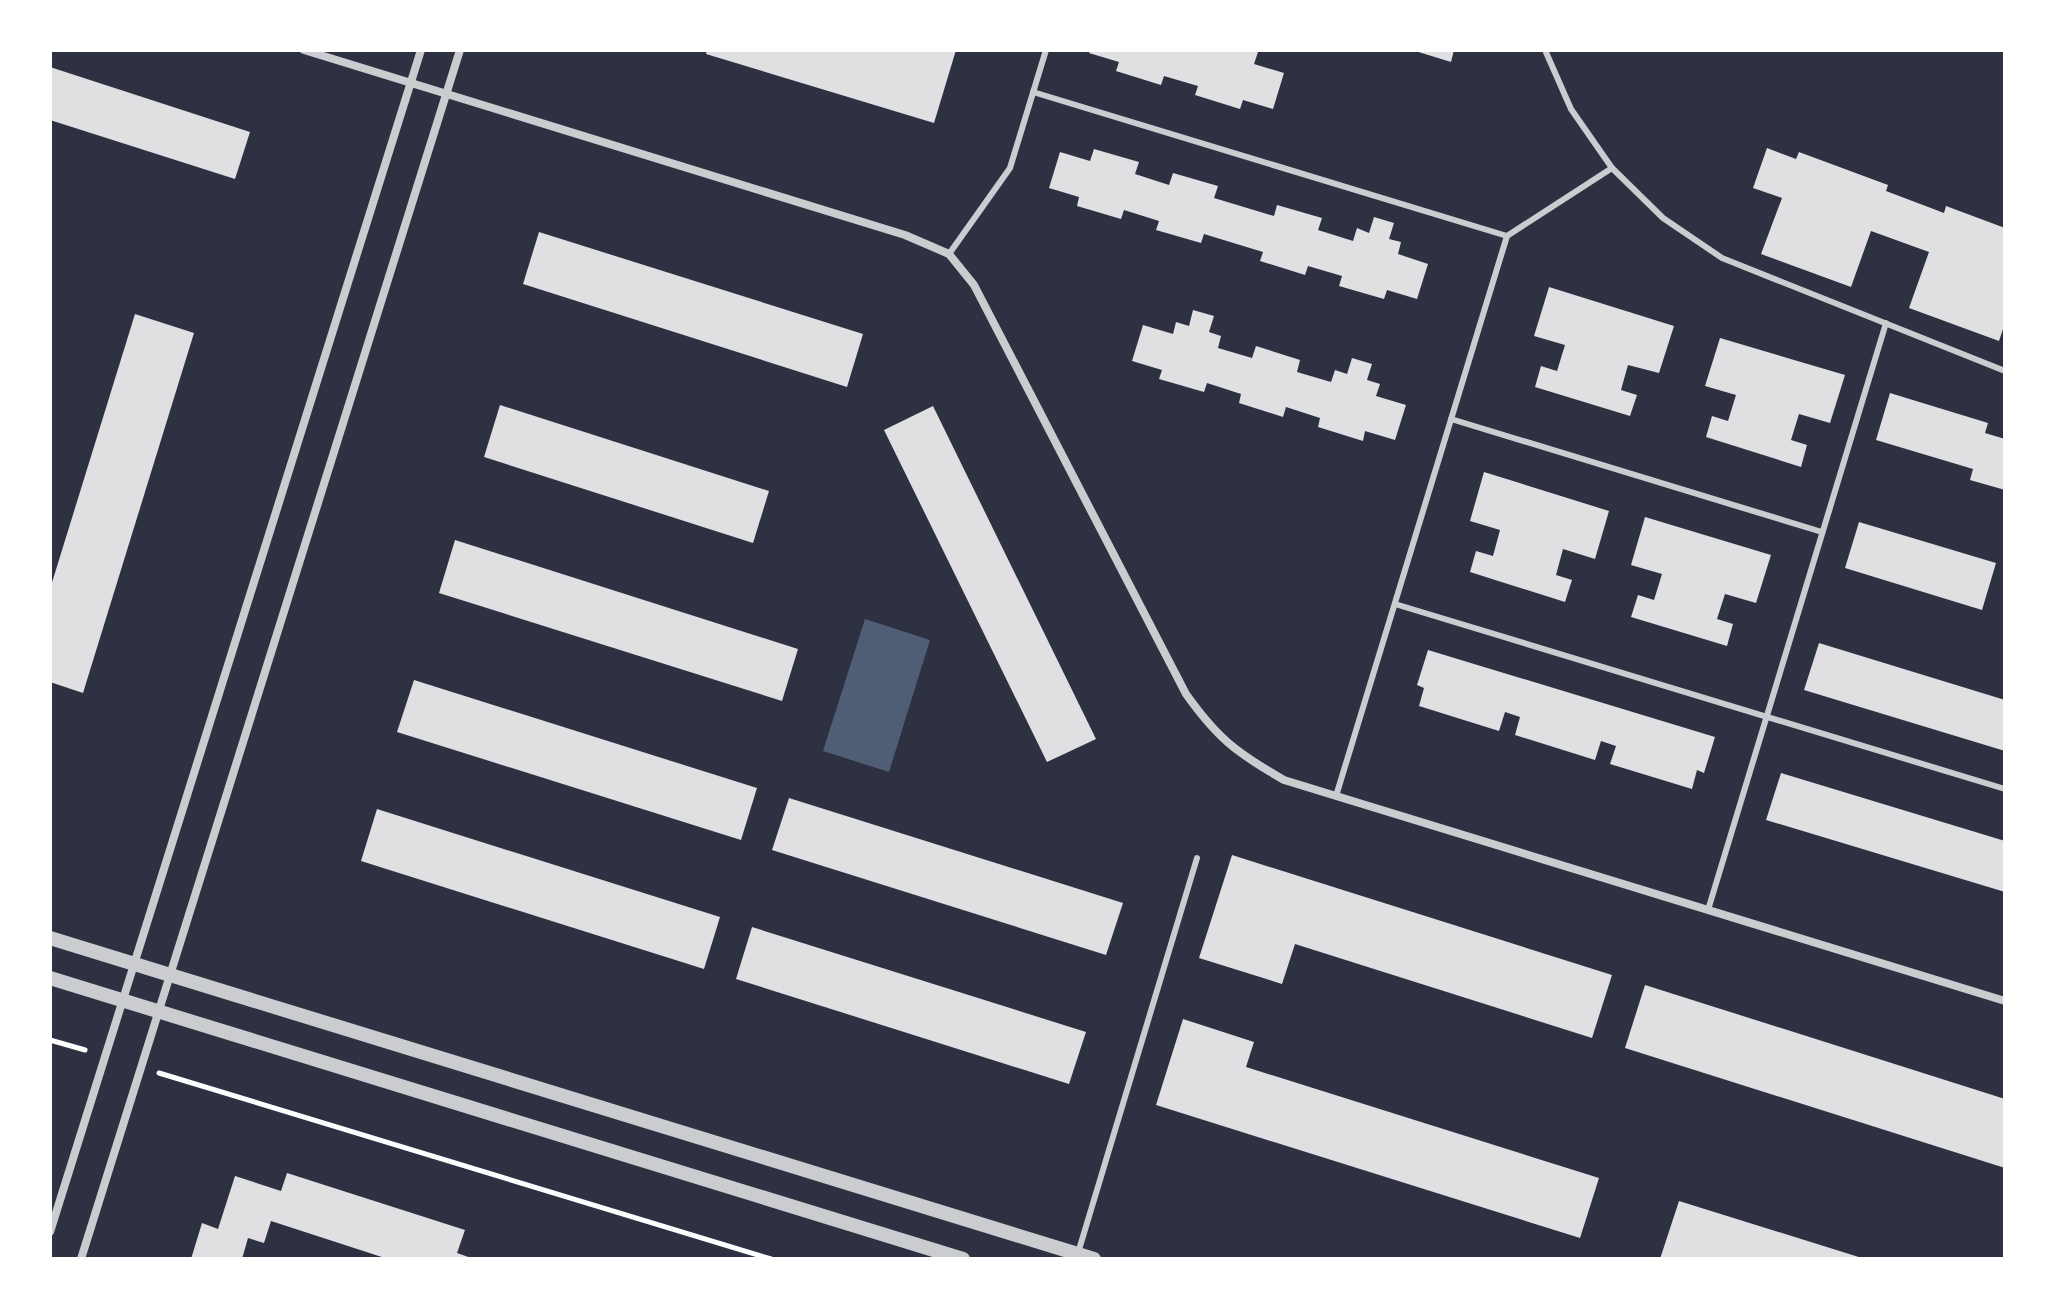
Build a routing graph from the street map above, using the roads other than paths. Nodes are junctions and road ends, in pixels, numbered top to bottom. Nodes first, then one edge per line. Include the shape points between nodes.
1 (304, 50) edge
2 (421, 50) edge
3 (460, 50) edge
4 (1046, 50) edge
5 (1545, 50) edge
6 (410, 83) junction
7 (1033, 92) junction
8 (447, 94) junction
9 (1612, 168) junction
10 (1507, 236) junction
11 (949, 254) junction
12 (1886, 323) junction
13 (2005, 371) edge
14 (1451, 419) junction
15 (1822, 532) junction
16 (1395, 604) junction
17 (1766, 716) junction
18 (2005, 789) edge
19 (1336, 796) junction
20 (1197, 858) dead end
21 (1708, 910) junction
22 (50, 938) edge
23 (134, 963) junction
24 (170, 975) junction
25 (50, 978) edge
26 (123, 1000) junction
27 (2005, 1001) edge
28 (158, 1011) junction
29 (50, 1232) edge
30 (1077, 1256) edge
31 (81, 1259) edge
32 (963, 1259) edge
33 (1094, 1259) edge

1 - 6 street
2 - 6 street
3 - 8 street
4 - 7 lane
5 - 9 lane via 1571,109
6 - 8 street
6 - 23 street
7 - 10 lane
7 - 11 lane via 1010,168
8 - 11 street via 905,235
8 - 24 street
9 - 10 lane
9 - 12 lane via 1663,218 1722,258
10 - 14 lane
11 - 19 street via 974,285 1186,694 1210,728 1242,757 1284,780
12 - 13 lane
12 - 15 lane
14 - 15 lane
14 - 16 lane
15 - 17 lane
16 - 17 lane
16 - 19 lane
17 - 18 lane
17 - 21 lane
19 - 21 street
20 - 30 lane
21 - 27 street
22 - 23 street
23 - 24 street
23 - 26 street
24 - 28 street
24 - 30 street
25 - 26 street
26 - 28 street
26 - 29 street
28 - 31 street
28 - 32 street
30 - 33 street

